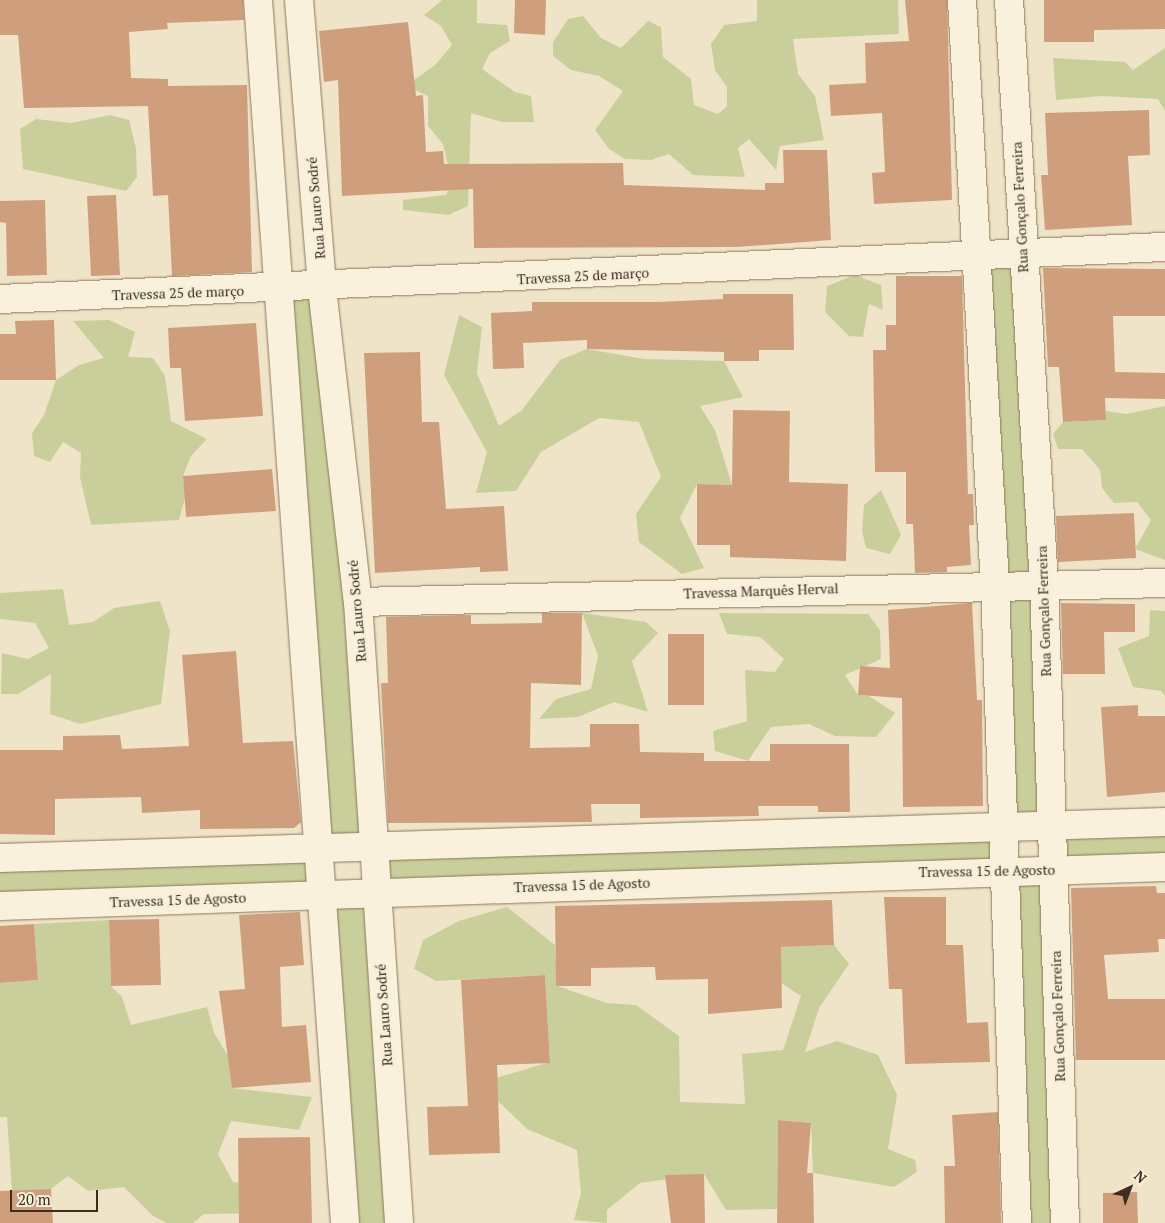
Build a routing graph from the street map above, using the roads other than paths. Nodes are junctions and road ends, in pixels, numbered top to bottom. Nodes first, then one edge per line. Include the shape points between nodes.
1 (258, 0) edge
2 (299, 0) edge
3 (962, 0) edge
4 (1009, 0) edge
5 (1165, 247) edge
6 (1022, 254) junction
7 (976, 258) junction
8 (322, 288) junction
9 (279, 290) junction
10 (0, 299) edge
11 (1165, 583) edge
12 (1044, 584) junction
13 (996, 585) junction
14 (358, 602) junction
15 (1165, 822) edge
16 (1051, 824) junction
17 (1004, 826) junction
18 (374, 845) junction
19 (320, 848) junction
20 (0, 858) edge
21 (1165, 867) edge
22 (1007, 870) junction
23 (1053, 870) junction
24 (375, 892) junction
25 (321, 895) junction
26 (0, 906) edge
27 (345, 1223) edge
28 (399, 1223) edge
29 (1017, 1223) edge
30 (1065, 1223) edge

1 - 9 street
2 - 8 street, Rua Lauro Sodré
3 - 7 street
4 - 6 street, Rua Gonçalo Ferreira
5 - 6 street, Travessa 25 de março
6 - 7 street, Travessa 25 de março
6 - 12 street, Rua Gonçalo Ferreira
7 - 8 street, Travessa 25 de março
7 - 13 street
8 - 9 street, Travessa 25 de março
8 - 14 street, Rua Lauro Sodré
9 - 10 street, Travessa 25 de março
9 - 19 street
11 - 12 street, Travessa Marquês Herval
12 - 13 street, Travessa Marquês Herval
12 - 16 street, Rua Gonçalo Ferreira
13 - 14 street, Travessa Marquês Herval
13 - 17 street
14 - 18 street, Rua Lauro Sodré
15 - 16 street
16 - 17 street
16 - 23 street, Rua Gonçalo Ferreira
17 - 18 street
17 - 22 street
18 - 19 street
18 - 24 street, Rua Lauro Sodré
19 - 20 street
19 - 25 street
21 - 23 street, Travessa 15 de Agosto
22 - 23 street, Travessa 15 de Agosto
22 - 24 street, Travessa 15 de Agosto
22 - 29 street
23 - 30 street, Rua Gonçalo Ferreira
24 - 25 street, Travessa 15 de Agosto
24 - 28 street, Rua Lauro Sodré
25 - 26 street, Travessa 15 de Agosto
25 - 27 street

